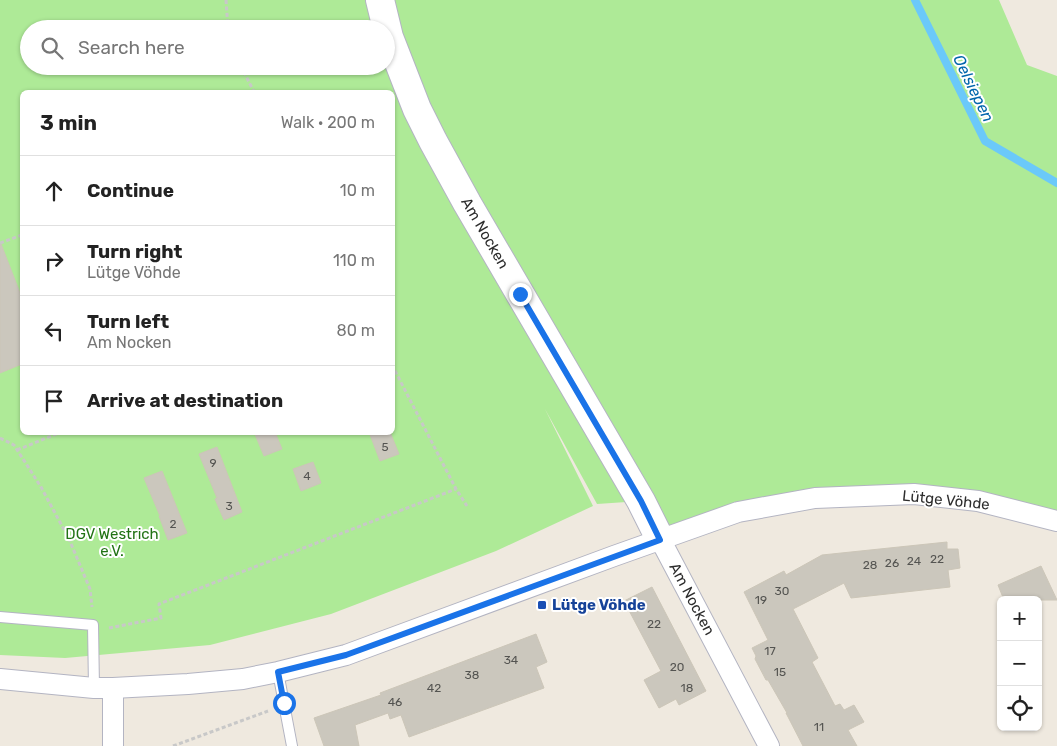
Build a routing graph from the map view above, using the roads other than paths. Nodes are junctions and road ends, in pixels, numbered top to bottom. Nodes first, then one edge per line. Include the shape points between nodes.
1 (380, 0) edge
2 (385, 20) edge
3 (395, 52) edge
4 (1057, 521) edge
5 (660, 540) junction
6 (0, 617) edge
7 (278, 672) junction
8 (0, 679) edge
9 (104, 688) junction
10 (113, 746) edge
11 (292, 746) edge
12 (769, 746) edge

1 - 2 street, Am Nocken
3 - 5 street, Am Nocken via 417,109 467,203 641,501
4 - 5 street, Lütge Vöhde via 978,501 914,494 815,498 738,512
5 - 7 street, Lütge Vöhde via 346,655
5 - 12 street, Am Nocken
6 - 9 lane via 94,628
7 - 9 street, Lütge Vöhde via 243,679
7 - 11 lane
8 - 9 street, Lütge Vöhde
9 - 10 street

